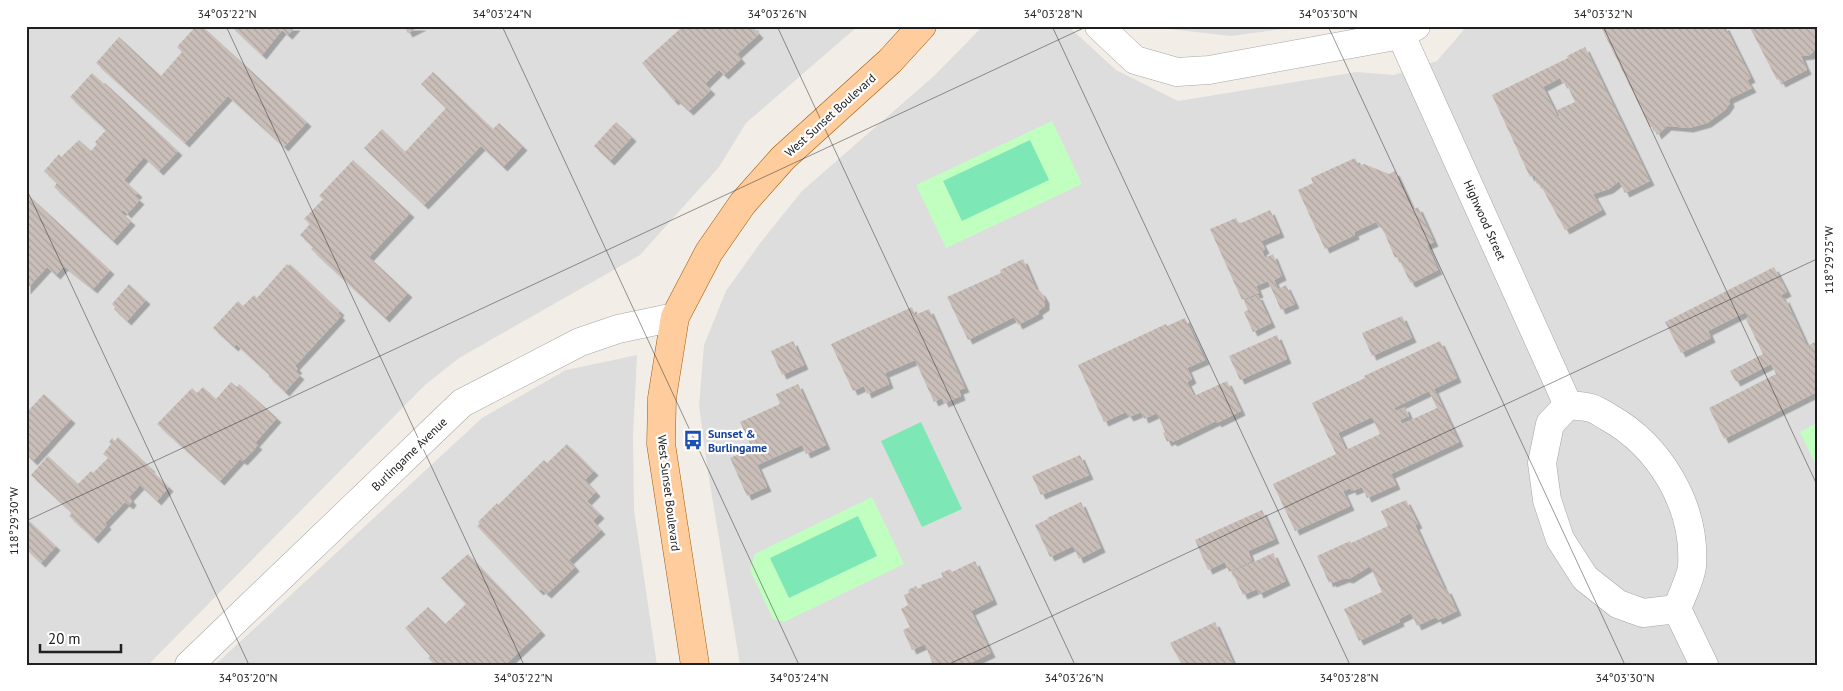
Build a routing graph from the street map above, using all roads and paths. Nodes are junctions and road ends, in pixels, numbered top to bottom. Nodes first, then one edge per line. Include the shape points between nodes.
1 (922, 26) edge
2 (1099, 26) edge
3 (1408, 31) edge
4 (675, 317) junction
5 (1568, 405) junction
6 (1677, 609) junction
7 (189, 665) edge
8 (695, 665) edge
9 (1704, 665) edge

1 - 4 main road, West Sunset Boulevard via 890,61 783,158 743,203 709,252
2 - 3 street via 1136,60 1177,72 1209,70
3 - 5 street, Highwood Street
4 - 7 street, Burlingame Avenue via 618,329 580,342 462,403
4 - 8 main road, West Sunset Boulevard via 662,398 661,444
5 - 6 street via 1591,408 1641,440 1681,499 1690,530 1692,567
5 - 6 street via 1550,424 1542,463 1547,500 1560,539 1585,578 1618,604 1643,613
6 - 9 street

